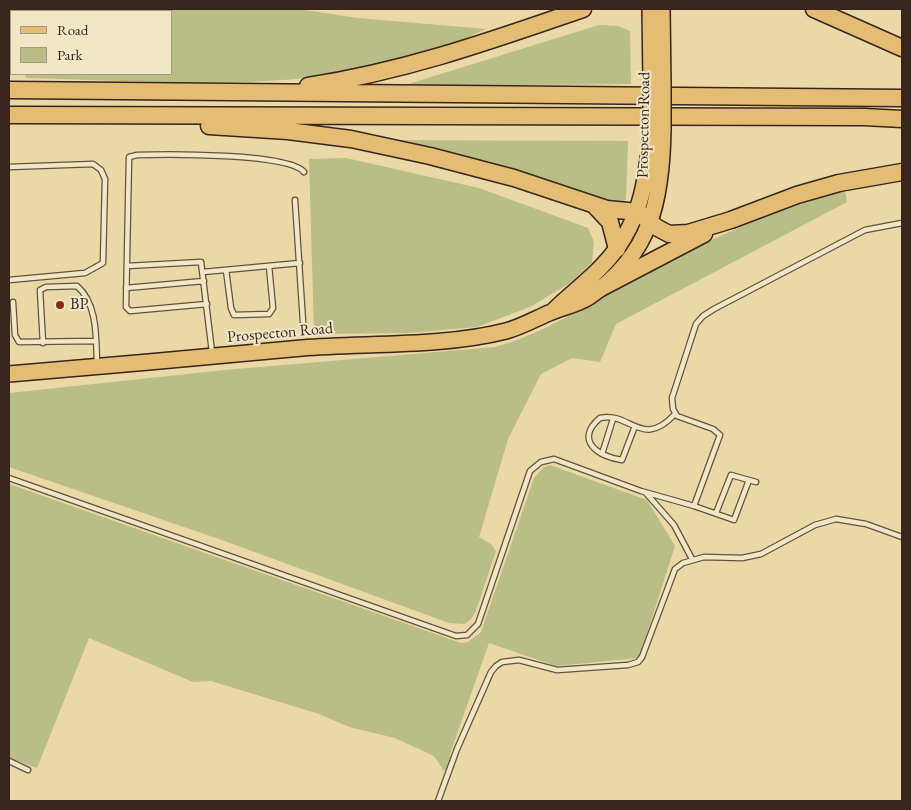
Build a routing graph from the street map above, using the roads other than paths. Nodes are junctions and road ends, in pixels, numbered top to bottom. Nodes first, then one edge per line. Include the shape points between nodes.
1 (583, 9) edge
2 (650, 9) edge
3 (662, 9) edge
4 (814, 9) edge
5 (902, 48) edge
6 (657, 84) junction
7 (9, 90) edge
8 (261, 92) junction
9 (902, 98) edge
10 (9, 115) edge
11 (156, 116) junction
12 (902, 119) edge
13 (657, 129) junction
14 (9, 166) edge
15 (304, 172) dead end
16 (902, 172) edge
17 (296, 200) dead end
18 (594, 205) junction
19 (638, 212) junction
20 (730, 220) junction
21 (651, 222) junction
22 (902, 223) edge
23 (616, 249) junction
24 (300, 263) junction
25 (127, 266) junction
26 (269, 266) junction
27 (226, 270) junction
28 (203, 272) junction
29 (9, 280) edge
30 (204, 281) junction
31 (126, 288) junction
32 (597, 290) junction
33 (13, 302) dead end
34 (207, 304) junction
35 (551, 312) junction
36 (303, 322) dead end
37 (12, 332) edge
38 (96, 341) junction
39 (43, 343) junction
40 (212, 356) junction
41 (97, 367) junction
42 (9, 374) edge
43 (675, 414) junction
44 (613, 419) junction
45 (635, 426) junction
46 (602, 454) junction
47 (9, 478) edge
48 (749, 480) junction
49 (756, 482) dead end
50 (645, 493) junction
51 (694, 506) junction
52 (716, 513) junction
53 (902, 537) edge
54 (692, 559) junction
55 (9, 761) edge
56 (28, 770) dead end
57 (438, 801) edge

1 - 8 highway via 404,68
2 - 6 main road, Prospecton Road
3 - 6 main road, Prospecton Road
4 - 5 highway
6 - 13 main road, Prospecton Road, bridge
7 - 8 highway
8 - 9 highway
10 - 11 highway
11 - 12 highway
11 - 18 highway via 166,124 288,131 351,139 477,168
13 - 19 main road, Prospecton Road
13 - 21 main road, Prospecton Road via 661,183
14 - 29 lane via 93,164 105,179 102,263 85,273
15 - 25 lane via 298,166 210,154 132,156 128,162
16 - 20 highway via 822,188
17 - 24 lane
18 - 19 highway
18 - 23 highway via 610,222
19 - 21 highway
19 - 23 main road, Prospecton Road
20 - 21 highway via 678,234 663,231
20 - 32 highway
21 - 32 main road, Prospecton Road via 630,257
22 - 43 lane via 865,230 702,316 696,324 672,398
23 - 35 main road, Prospecton Road via 592,276
24 - 26 lane
24 - 36 lane
25 - 28 lane via 198,261 202,263
25 - 31 lane
26 - 27 lane
26 - 27 lane via 273,308 270,314 234,315 230,308
27 - 28 lane
28 - 30 lane
30 - 31 lane
30 - 34 lane
31 - 34 lane via 125,304 130,310
32 - 35 main road, Prospecton Road via 580,302
33 - 37 lane
34 - 40 lane
35 - 40 main road, Prospecton Road via 523,325 482,335
37 - 39 lane via 19,342
38 - 39 lane
38 - 39 lane via 91,311 80,288 73,285 40,290
38 - 41 lane
40 - 41 main road, Prospecton Road
41 - 42 main road, Prospecton Road
43 - 45 lane via 657,429
43 - 51 lane via 720,435
44 - 45 lane
44 - 46 lane
44 - 46 lane via 600,418 591,430 591,444
45 - 46 lane via 622,460
47 - 50 lane via 456,636 467,635 478,624 530,471 536,464 554,460
48 - 49 lane
48 - 52 lane via 731,475
48 - 52 lane via 734,520
50 - 51 lane
50 - 54 lane via 674,525
51 - 52 lane
53 - 54 lane via 866,524 836,519 815,525 761,554 742,558
54 - 57 lane via 675,569 638,662 557,670 519,660 496,666
55 - 56 lane

